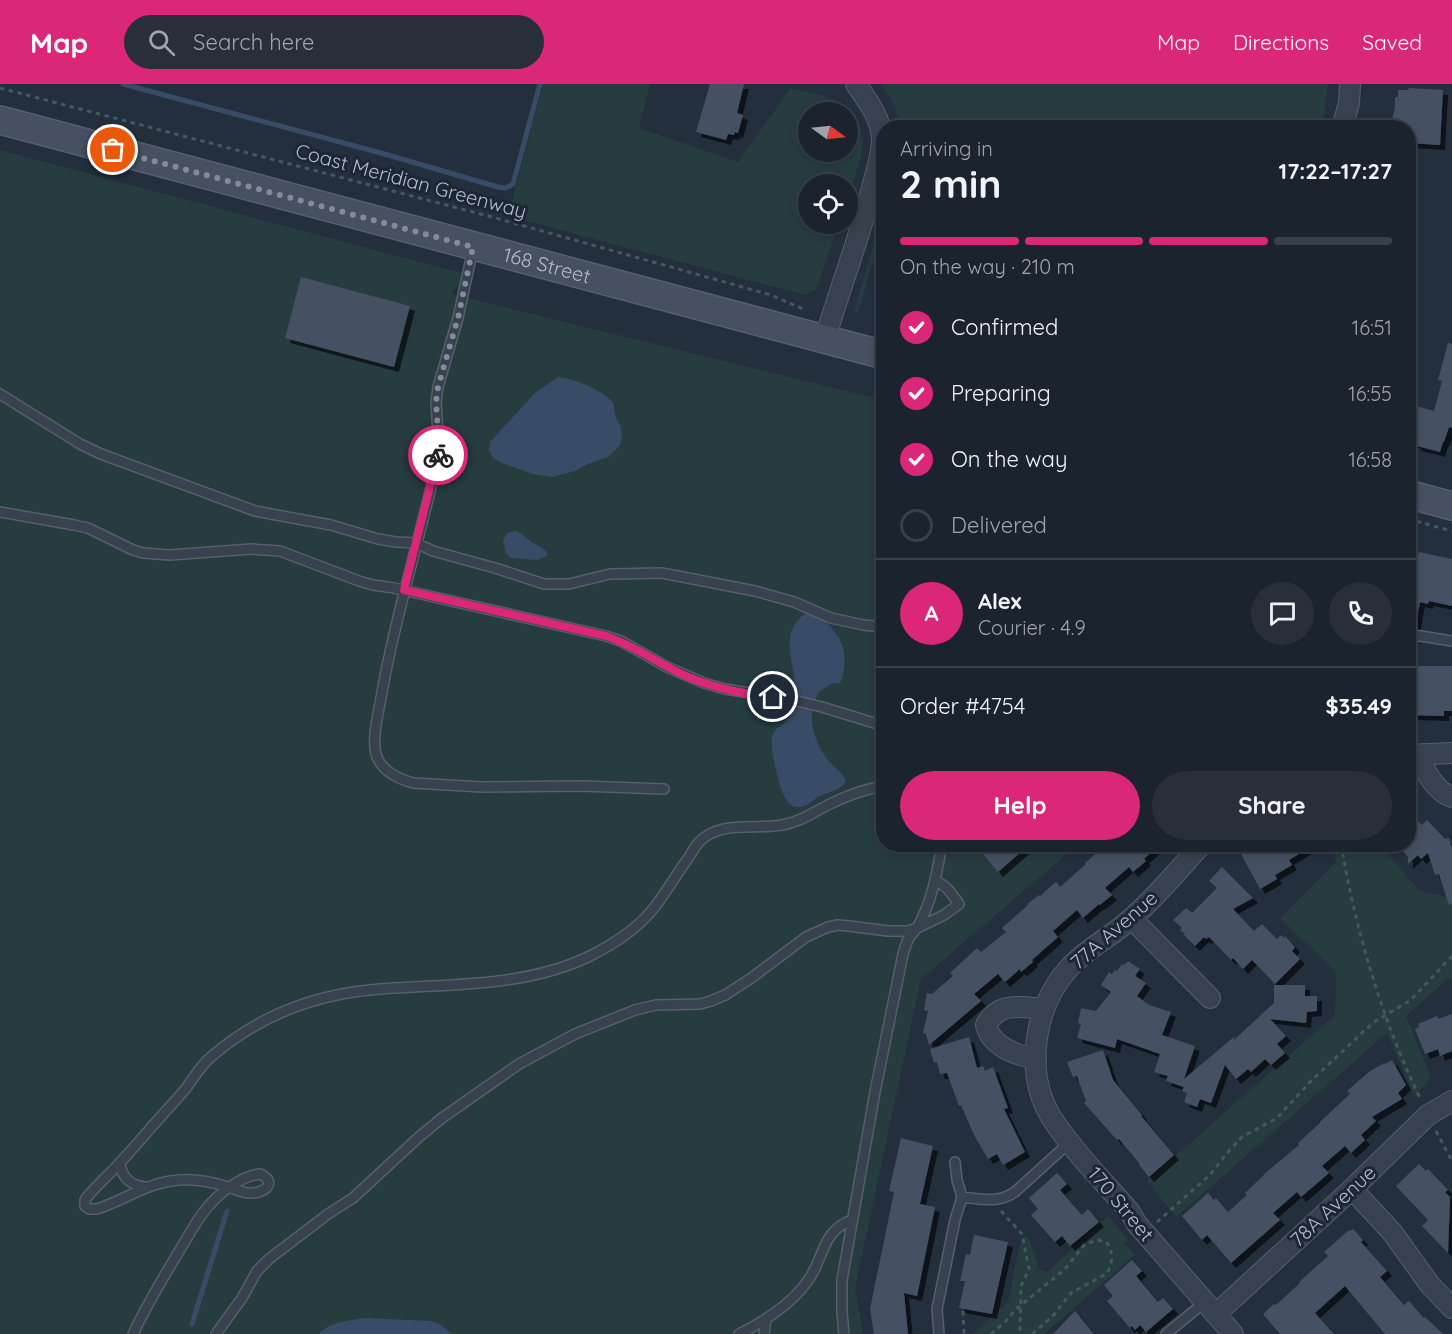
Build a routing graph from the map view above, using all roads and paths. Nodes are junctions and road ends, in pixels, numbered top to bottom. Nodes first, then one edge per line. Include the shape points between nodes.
1 (856, 84) edge
2 (1350, 84) edge
3 (0, 88) edge
4 (0, 120) edge
5 (878, 120) edge
6 (1344, 120) edge
7 (876, 170) edge
8 (473, 247) junction
9 (811, 312) dead end
10 (825, 339) junction
11 (876, 353) edge
12 (0, 394) edge
13 (1416, 496) edge
14 (1452, 506) edge
15 (0, 512) edge
16 (1416, 521) edge
17 (1452, 531) edge
18 (416, 543) junction
19 (404, 590) junction
20 (876, 626) edge
21 (1416, 635) edge
22 (1452, 641) edge
23 (876, 724) edge
24 (1452, 753) edge
25 (1416, 755) edge
26 (1416, 759) edge
27 (876, 788) edge
28 (664, 789) dead end
29 (1452, 797) edge
30 (940, 852) edge
31 (1195, 852) edge
32 (1343, 852) edge
33 (935, 880) junction
34 (1132, 919) junction
35 (917, 928) junction
36 (1452, 956) edge
37 (1210, 998) dead end
38 (1044, 1009) junction
39 (1386, 1015) junction
40 (1036, 1059) junction
41 (1452, 1101) edge
42 (1423, 1103) dead end
43 (1434, 1127) dead end
44 (1070, 1142) junction
45 (1452, 1161) edge
46 (120, 1162) junction
47 (956, 1162) dead end
48 (202, 1182) junction
49 (148, 1187) junction
50 (1352, 1189) junction
51 (962, 1197) junction
52 (989, 1199) junction
53 (208, 1206) junction
54 (852, 1220) junction
55 (1152, 1226) dead end
56 (1021, 1305) junction
57 (1210, 1308) junction
58 (1452, 1308) edge
59 (963, 1311) dead end
60 (766, 1319) junction
61 (133, 1334) edge
62 (216, 1334) edge
63 (739, 1334) edge
64 (764, 1334) edge
65 (844, 1334) edge
66 (939, 1334) edge
67 (964, 1334) edge
68 (991, 1334) edge
69 (1020, 1334) edge
70 (1032, 1334) edge
71 (1166, 1334) edge
72 (1233, 1334) edge

1 - 5 street
2 - 6 street
3 - 9 path, Coast Meridian Greenway via 492,217 771,295
4 - 8 main road, 168 Street
7 - 10 street
8 - 10 main road, 168 Street
8 - 18 lane via 438,387 438,458
10 - 11 main road, 168 Street
12 - 18 lane via 80,444 242,506 396,543
13 - 14 main road
15 - 19 lane via 88,528 143,553 280,551 359,581
16 - 17 path
18 - 19 lane
18 - 20 lane via 544,584 569,584 610,574 663,573 755,591 831,618
19 - 23 lane via 606,636 704,683 793,700
19 - 28 lane via 375,736 377,758 385,769 402,780 432,785
21 - 22 lane
24 - 25 street
26 - 29 street via 1444,794
27 - 46 lane via 785,825 728,828 710,834 699,842 656,906 621,938 588,956 519,977 329,996 269,1017 209,1058
30 - 33 lane
31 - 34 street, 77A Avenue
32 - 39 path via 1363,942
33 - 35 lane
33 - 35 lane via 960,904
34 - 37 street
34 - 38 street, 77A Avenue via 1069,968
35 - 54 lane via 901,963
35 - 62 lane via 888,931 828,927 800,941 725,995 700,1004 656,1005 635,1010 575,1034 519,1064 442,1118 353,1198 269,1259
36 - 39 path via 1410,1000
38 - 40 street, 77A Avenue
38 - 40 street via 1006,1008 986,1025 1003,1048
39 - 42 path
39 - 55 path via 1320,1072 1277,1118 1242,1137 1210,1175
40 - 44 street, 170 Street via 1044,1101
41 - 50 street, 78A Avenue via 1428,1115
43 - 45 path
44 - 52 lane via 1012,1195
44 - 57 street, 170 Street
46 - 49 lane via 126,1179
46 - 49 lane via 89,1194 85,1200 88,1209 105,1207
47 - 51 lane
48 - 49 lane via 188,1179
48 - 53 lane via 210,1191
48 - 53 lane via 230,1187
50 - 57 street, 78A Avenue
50 - 58 street
51 - 52 lane
51 - 66 lane via 939,1299
52 - 56 path via 1022,1234 1029,1269 1021,1286
53 - 61 lane via 167,1270
54 - 60 lane via 837,1227 830,1236 810,1278 793,1299
54 - 65 lane via 842,1281
56 - 68 path
56 - 69 path
56 - 70 path via 1065,1270 1085,1244 1102,1240 1109,1245 1112,1260 1106,1274 1074,1291
57 - 71 lane
57 - 72 street, 170 Street
59 - 67 path
60 - 63 lane
60 - 64 lane

